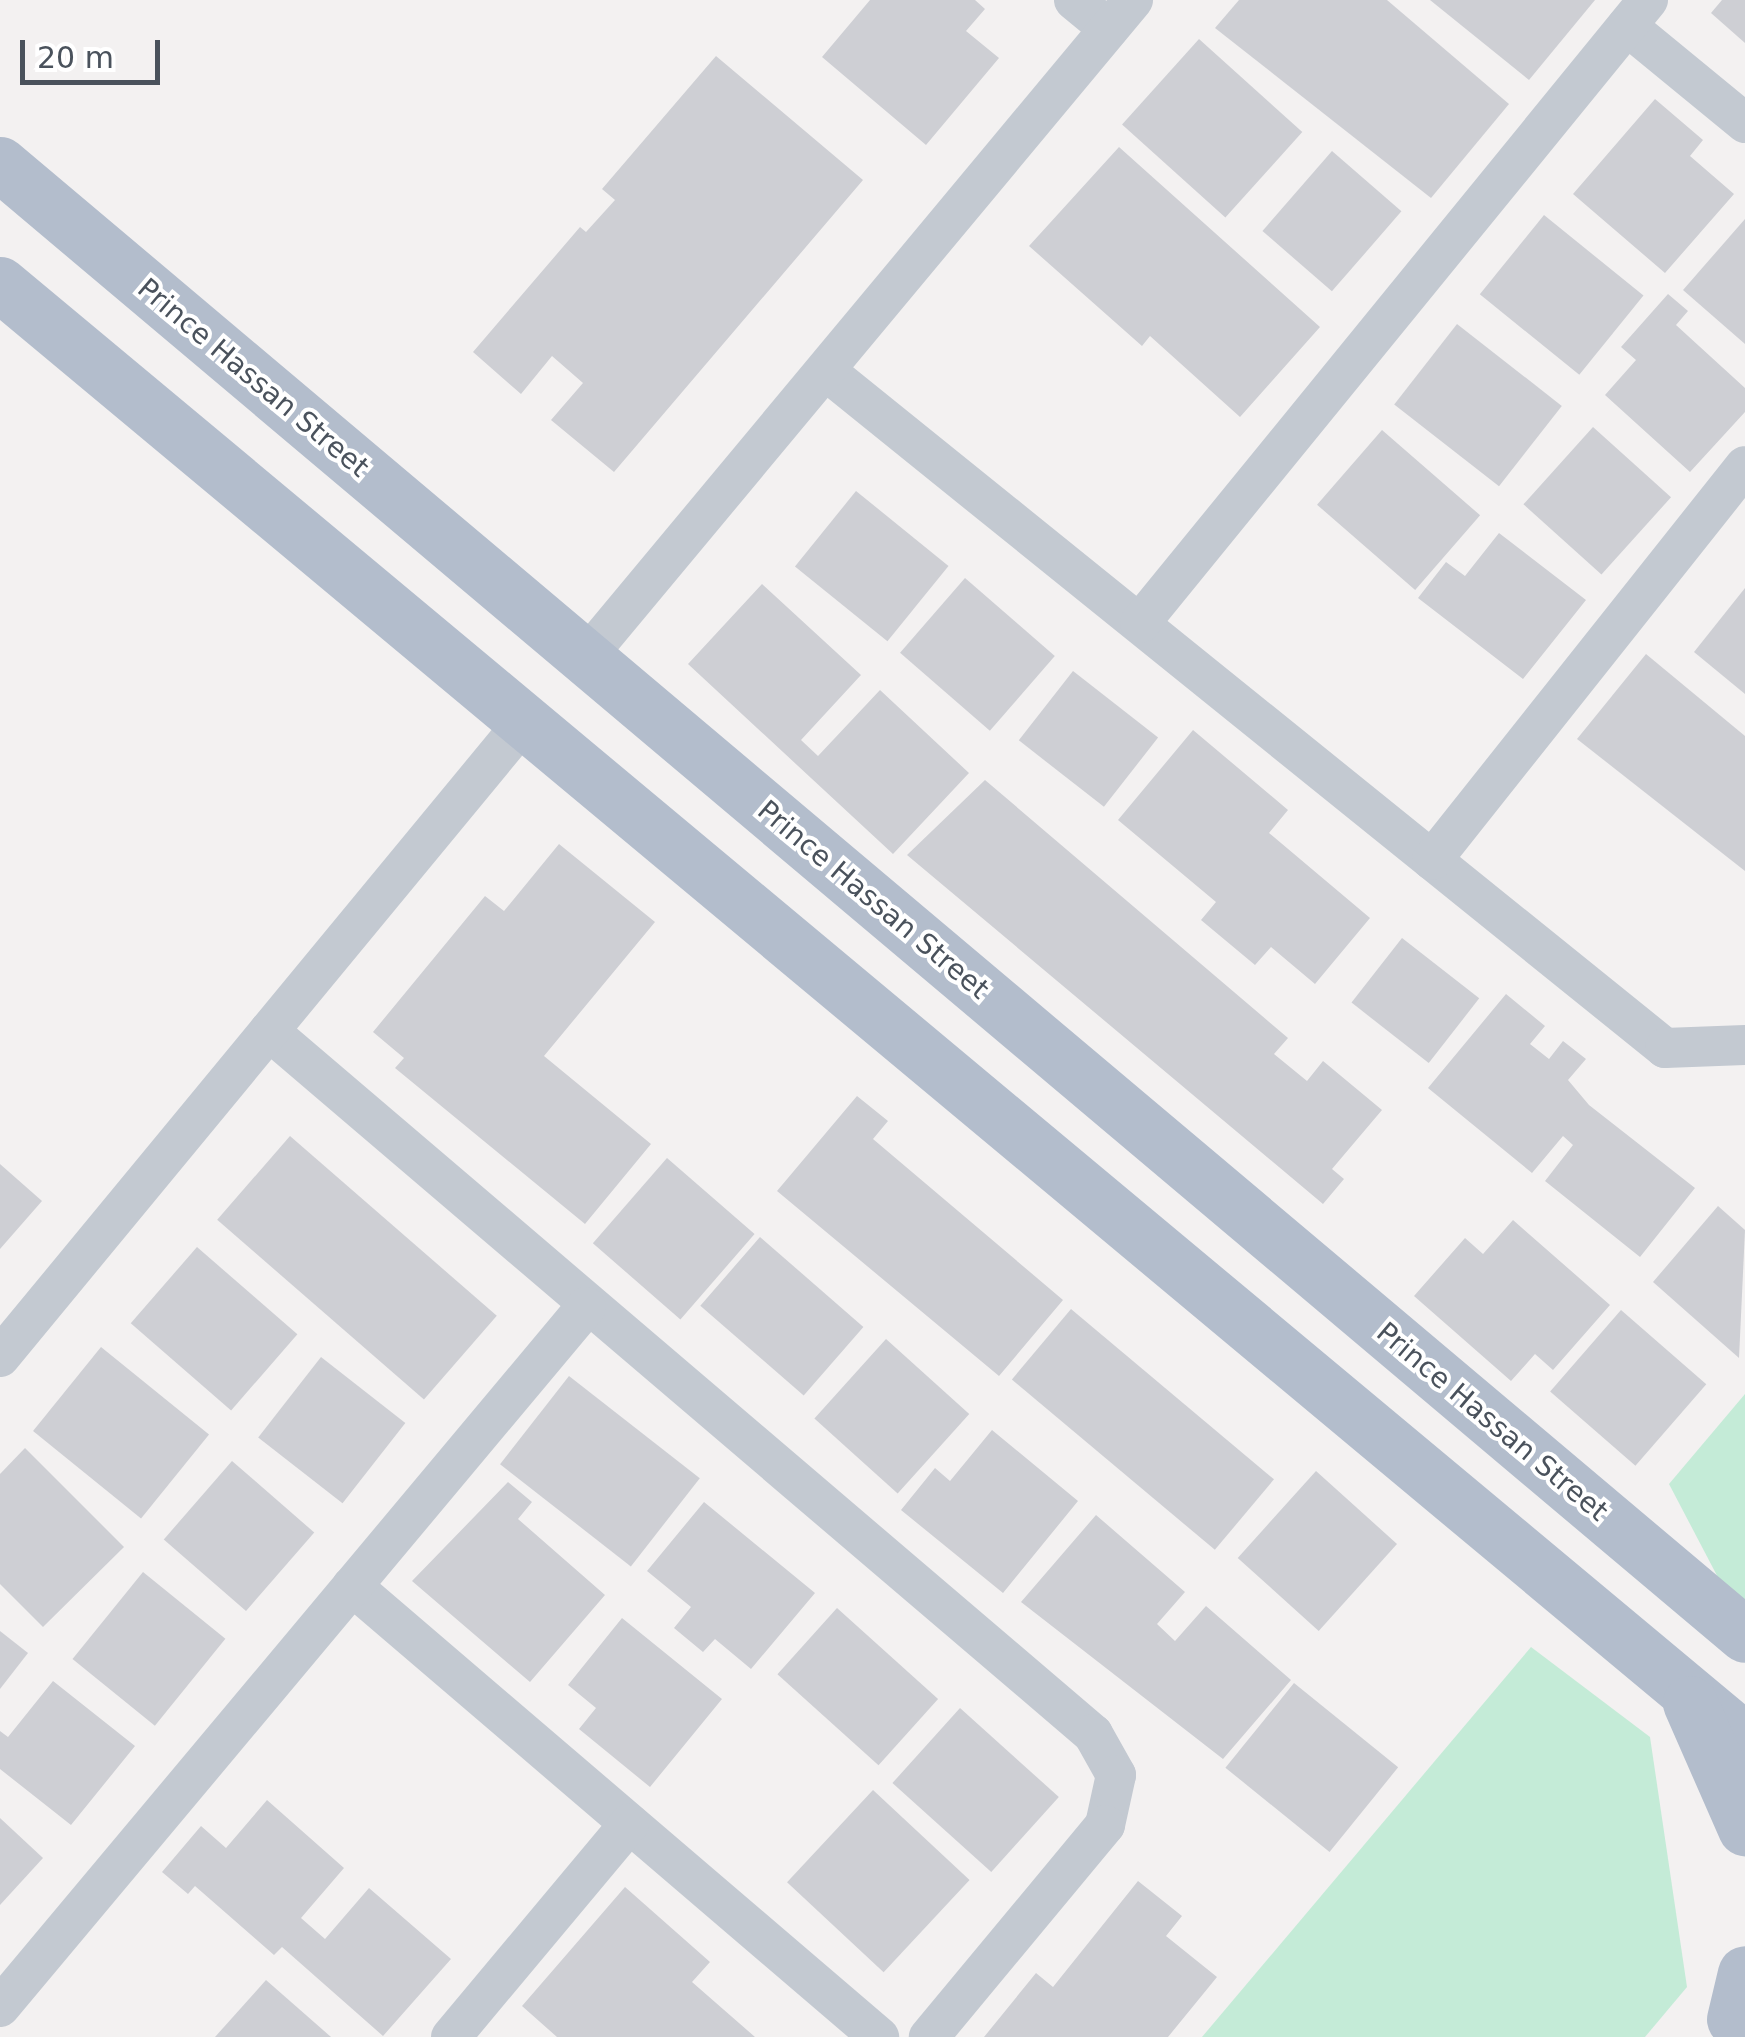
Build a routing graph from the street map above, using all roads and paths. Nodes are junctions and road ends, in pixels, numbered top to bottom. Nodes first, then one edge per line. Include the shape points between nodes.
1 (1074, 0) edge
2 (1637, 13) edge
3 (1121, 14) edge
4 (1745, 123) edge
5 (0, 164) edge
6 (0, 284) edge
7 (826, 372) junction
8 (1745, 466) edge
9 (1140, 624) junction
10 (586, 657) junction
11 (524, 722) junction
12 (1432, 860) junction
13 (269, 1031) junction
14 (1745, 1045) edge
15 (586, 1307) junction
16 (0, 1357) edge
17 (352, 1586) junction
18 (1745, 1636) edge
19 (1682, 1687) junction
20 (1745, 1740) edge
21 (629, 1824) junction
22 (1745, 1828) edge
23 (0, 2007) edge
24 (451, 2037) edge
25 (879, 2037) edge
26 (929, 2037) edge

1 - 3 street
2 - 4 street
2 - 9 street
3 - 7 street
5 - 10 main road, Prince Hassan Street
6 - 11 main road
7 - 9 street
7 - 10 street
8 - 12 street
9 - 12 street
10 - 18 main road, Prince Hassan Street
11 - 13 street
11 - 19 main road
12 - 14 street via 1665,1048
13 - 15 street
13 - 16 street
15 - 17 street
15 - 26 street via 1093,1734 1116,1775 1105,1825
17 - 21 street
17 - 23 street
19 - 20 main road
19 - 22 main road
21 - 24 street
21 - 25 street

